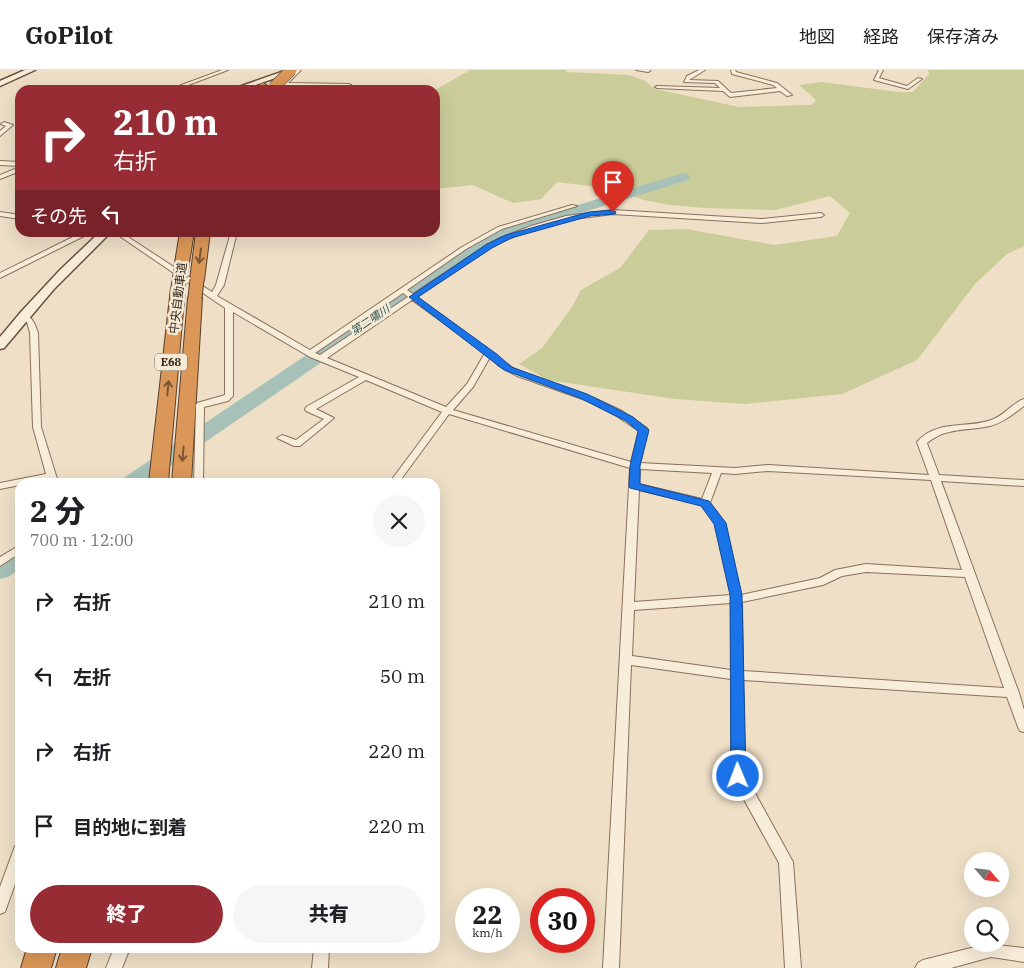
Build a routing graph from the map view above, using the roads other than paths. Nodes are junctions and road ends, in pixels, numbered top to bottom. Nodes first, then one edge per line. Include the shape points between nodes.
1 (31, 70) edge
2 (226, 70) edge
3 (280, 70) edge
4 (292, 70) edge
5 (299, 70) edge
6 (638, 70) edge
7 (703, 70) edge
8 (733, 70) edge
9 (881, 70) edge
10 (648, 72) edge
11 (920, 79) dead end
12 (686, 81) junction
13 (0, 84) edge
14 (184, 85) edge
15 (248, 85) edge
16 (271, 85) edge
17 (273, 85) edge
18 (273, 85) edge
19 (657, 87) dead end
20 (686, 88) junction
21 (781, 89) junction
22 (725, 90) junction
23 (789, 95) dead end
24 (4, 124) dead end
25 (0, 134) edge
26 (0, 163) edge
27 (15, 164) edge
28 (15, 171) edge
29 (0, 177) edge
30 (574, 206) dead end
31 (4, 214) edge
32 (821, 215) dead end
33 (0, 219) edge
34 (79, 237) edge
35 (101, 237) edge
36 (125, 237) edge
37 (186, 237) edge
38 (203, 237) edge
39 (233, 237) edge
40 (0, 276) edge
41 (408, 293) junction
42 (214, 296) junction
43 (229, 306) junction
44 (22, 316) junction
45 (0, 345) edge
46 (489, 353) junction
47 (315, 355) junction
48 (366, 377) junction
49 (1024, 402) edge
50 (447, 411) junction
51 (282, 438) dead end
52 (635, 466) junction
53 (718, 470) junction
54 (51, 478) edge
55 (158, 478) edge
56 (181, 478) edge
57 (198, 478) edge
58 (397, 478) edge
59 (936, 478) junction
60 (1024, 483) edge
61 (15, 484) edge
62 (0, 486) edge
63 (634, 486) junction
64 (705, 503) junction
65 (15, 552) edge
66 (0, 562) edge
67 (970, 574) junction
68 (736, 598) junction
69 (628, 606) junction
70 (626, 660) junction
71 (736, 675) junction
72 (1013, 693) junction
73 (1024, 727) edge
74 (15, 864) edge
75 (0, 907) edge
76 (40, 953) edge
77 (76, 953) edge
78 (120, 953) edge
79 (322, 953) edge
80 (1024, 955) edge
81 (36, 968) edge
82 (71, 968) edge
83 (114, 968) edge
84 (320, 968) edge
85 (611, 968) edge
86 (793, 968) edge
87 (923, 968) edge

1 - 13 street
2 - 14 street
3 - 16 highway
4 - 15 street
4 - 17 highway, bridge
5 - 18 street
6 - 10 street
7 - 12 street
8 - 21 street
9 - 11 street via 876,79 888,84 908,88
12 - 20 street
12 - 22 street via 716,82
19 - 20 street
20 - 22 street
21 - 22 street via 730,95
21 - 23 street
24 - 25 street via 10,125
26 - 27 street
28 - 29 street
30 - 41 street via 490,232
31 - 33 street
32 - 41 street via 761,221 613,212 589,214 544,225 497,242
34 - 40 street
35 - 44 street
36 - 42 street
55 -> 37 highway, 中央自動車道 / E68, bridge
38 -> 56 highway, 中央自動車道 / E68, bridge via 195,298
39 - 42 street
41 - 46 street
41 - 47 street
41 - 47 street
42 - 43 street
43 - 47 street
43 - 57 street via 228,396 200,406
44 - 45 street
44 - 54 street via 30,321 34,333 37,427
46 - 50 street via 470,384
46 - 52 street via 508,368 583,396 630,419 644,430
47 - 48 street
48 - 50 street
48 - 51 street via 309,409 330,418 296,444
49 - 59 street via 998,420 947,427 928,435 922,442
50 - 52 street
50 - 58 street
52 - 53 street
52 - 63 street
53 - 59 street via 768,468
53 - 64 street
59 - 60 street
59 - 67 street
61 - 62 street
63 - 64 street
63 - 69 street
64 - 68 street via 720,523
65 - 66 street
67 - 68 street via 866,568 839,573 823,581
67 - 72 street
68 - 69 street
68 - 71 street
69 - 70 street
70 - 71 street
70 - 85 street
71 - 72 street
71 - 86 street via 738,776 786,862
72 - 73 street
74 - 75 street
76 - 81 highway
77 - 82 highway
78 - 83 street
79 - 84 street
80 - 87 street via 991,950

